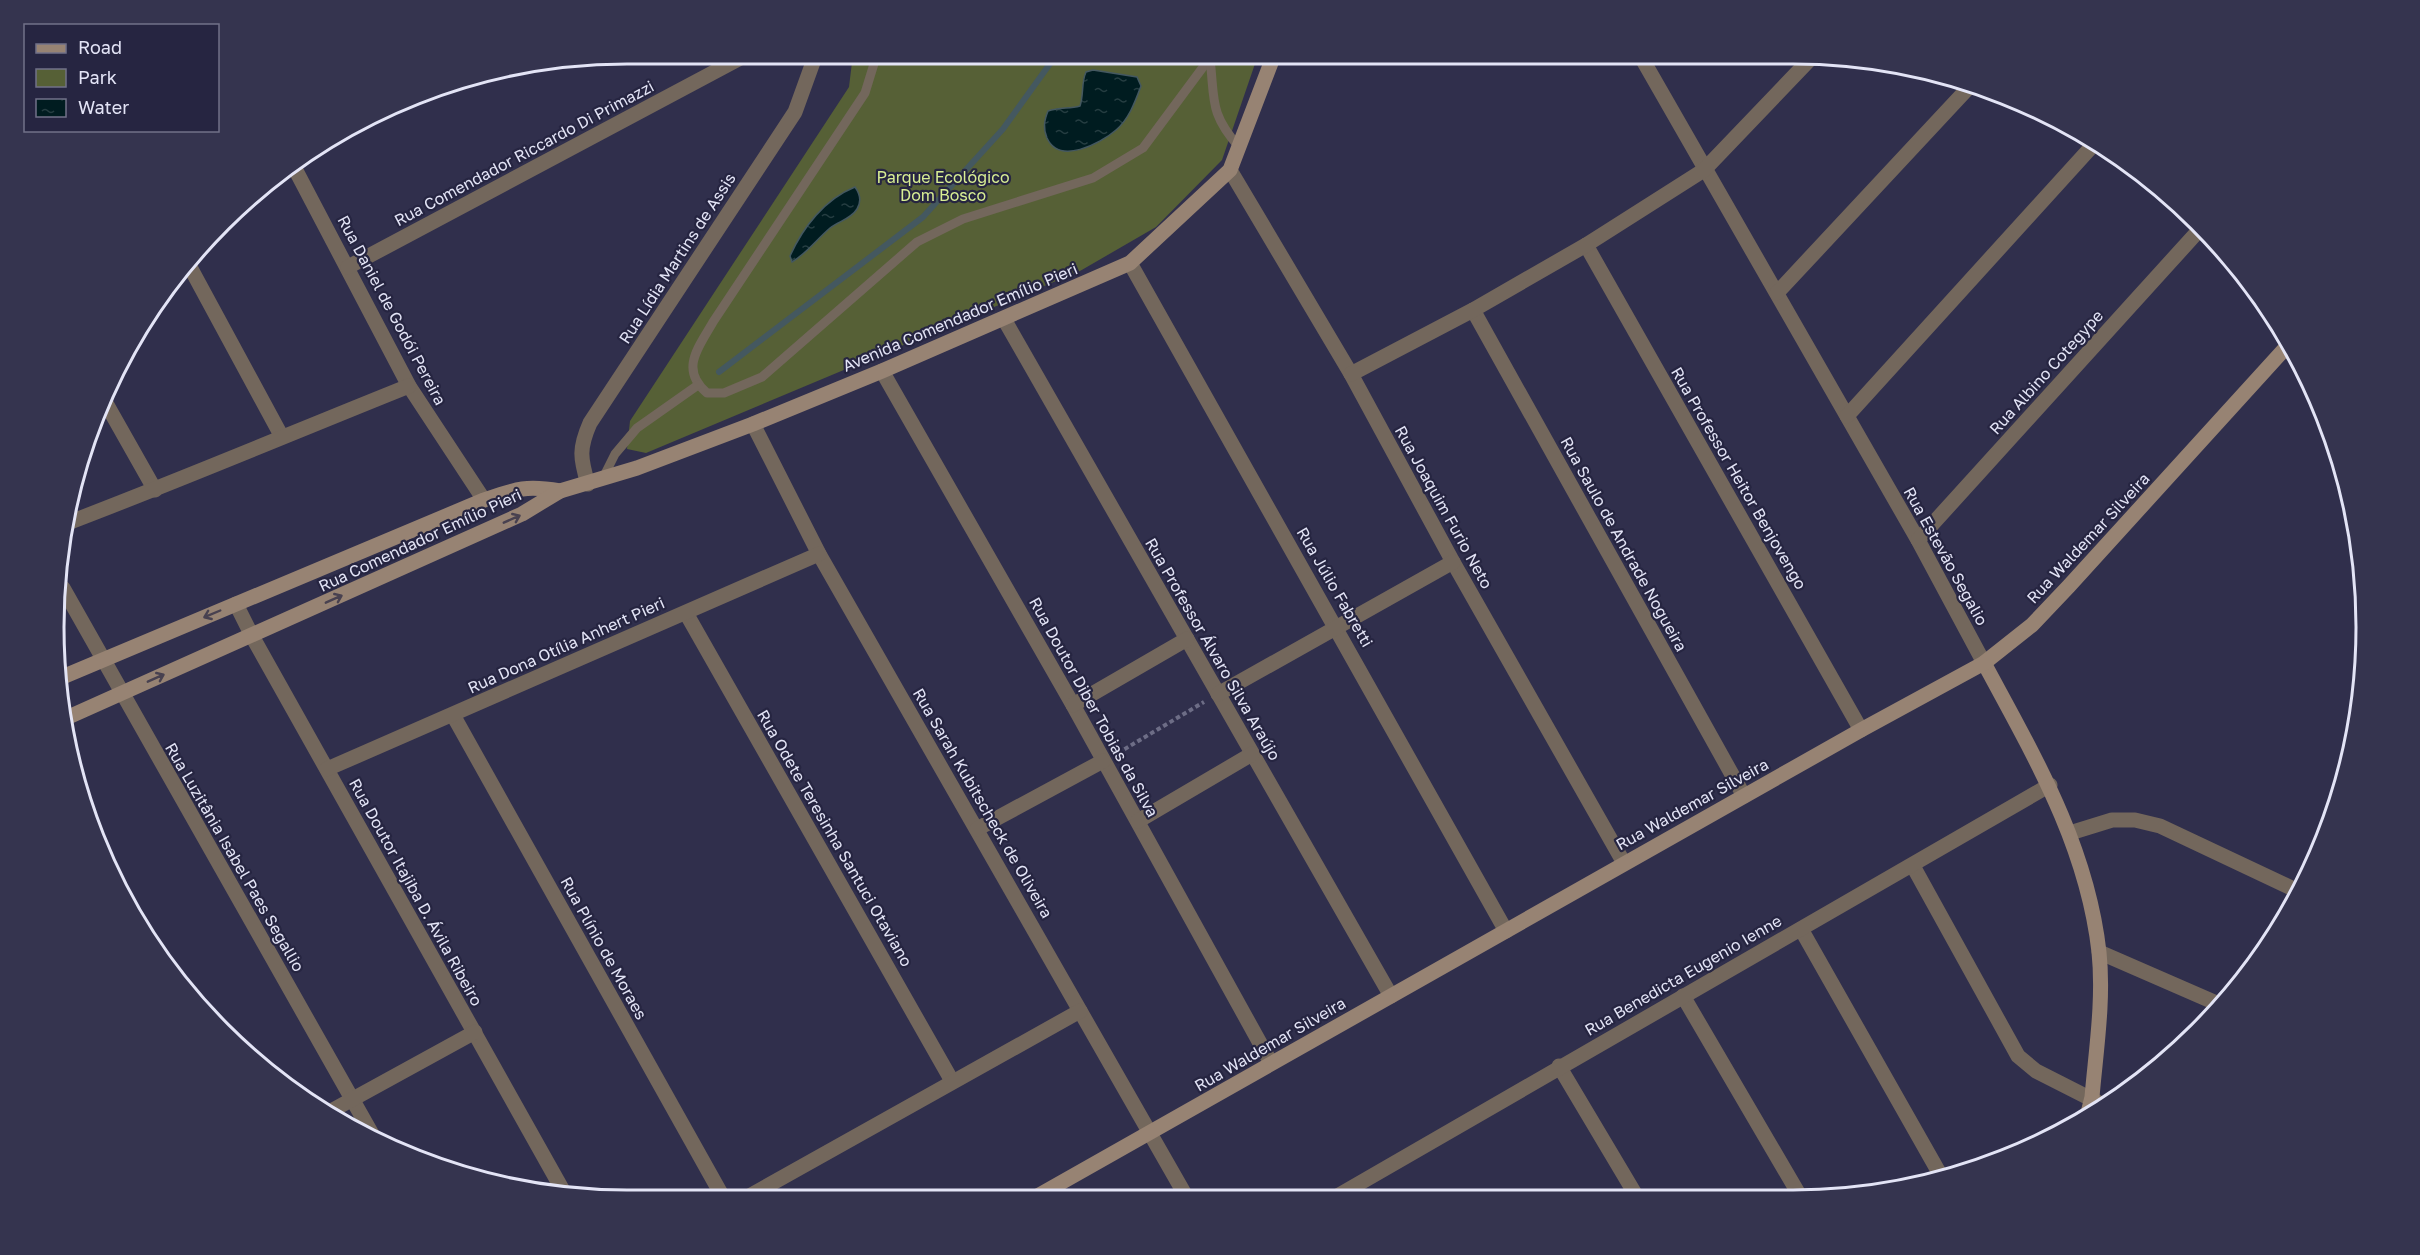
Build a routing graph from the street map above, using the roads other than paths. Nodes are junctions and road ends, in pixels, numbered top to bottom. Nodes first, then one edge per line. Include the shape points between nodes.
1 (727, 65) edge
2 (812, 65) edge
3 (873, 65) edge
4 (1203, 65) edge
5 (1211, 65) edge
6 (1270, 65) edge
7 (1646, 65) edge
8 (1801, 65) edge
9 (1965, 92) edge
10 (1239, 147) junction
11 (2089, 149) edge
12 (1230, 170) junction
13 (1704, 170) junction
14 (297, 172) edge
15 (2196, 234) edge
16 (1586, 245) junction
17 (1130, 263) junction
18 (348, 267) junction
19 (192, 271) edge
20 (1777, 293) junction
21 (1473, 310) junction
22 (1004, 319) junction
23 (2283, 351) edge
24 (882, 371) junction
25 (1351, 374) junction
26 (698, 385) junction
27 (409, 386) junction
28 (109, 408) edge
29 (1847, 416) junction
30 (753, 423) junction
31 (282, 436) junction
32 (595, 482) junction
33 (155, 490) junction
34 (560, 491) junction
35 (484, 500) junction
36 (75, 520) edge
37 (1918, 540) junction
38 (819, 554) junction
39 (1453, 562) junction
40 (66, 593) edge
41 (236, 604) junction
42 (686, 613) junction
43 (1338, 628) junction
44 (252, 636) junction
45 (1187, 639) junction
46 (104, 659) junction
47 (1984, 663) junction
48 (67, 675) edge
49 (122, 693) junction
50 (1218, 694) junction
51 (1073, 705) junction
52 (71, 715) edge
53 (453, 715) junction
54 (1861, 730) junction
55 (1252, 754) junction
56 (1103, 761) junction
57 (327, 770) junction
58 (2050, 784) junction
59 (1743, 796) junction
60 (1138, 821) junction
61 (976, 829) junction
62 (2070, 833) junction
63 (1624, 863) junction
64 (1913, 866) junction
65 (2291, 888) edge
66 (1801, 929) junction
67 (1506, 931) junction
68 (2099, 952) junction
69 (1390, 996) junction
70 (1683, 996) junction
71 (2213, 1002) edge
72 (1080, 1011) junction
73 (475, 1032) junction
74 (1271, 1063) junction
75 (1559, 1066) junction
76 (952, 1081) junction
77 (352, 1099) junction
78 (2098, 1101) edge
79 (335, 1108) edge
80 (368, 1126) edge
81 (1149, 1133) junction
82 (1938, 1171) edge
83 (561, 1187) edge
84 (719, 1190) edge
85 (760, 1190) edge
86 (1048, 1190) edge
87 (1182, 1190) edge
88 (1348, 1190) edge
89 (1633, 1190) edge
90 (1796, 1190) edge

1 - 18 street, Rua Comendador Riccardo Di Primazzi
2 - 32 street, Rua Lídia Martins de Assis via 795,112 590,423 581,443 581,462
3 - 26 lane via 864,93 693,356
4 - 26 lane via 1143,148 1093,178 963,219 917,242 762,377 724,393 707,393
5 - 10 lane via 1215,112 1225,132
6 - 10 street, Avenida Comendador Emílio Pieri
7 - 13 street, Rua Estevão Segalio
8 - 13 street
9 - 20 street
10 - 12 street, Avenida Comendador Emílio Pieri
11 - 29 street
12 - 17 street, Avenida Comendador Emílio Pieri
12 - 25 street, Rua Joaquim Furio Neto
13 - 16 street
13 - 20 street, Rua Estevão Segalio
14 - 18 street, Rua Daniel de Godói Pereira
15 - 37 street, Rua Albino Cotegype
16 - 21 street
16 - 54 street, Rua Professor Heitor Benjovengo
17 - 22 street, Avenida Comendador Emílio Pieri
17 - 43 street, Rua Júlio Fabretti
18 - 27 street, Rua Daniel de Godói Pereira
19 - 31 street
20 - 29 street, Rua Estevão Segalio
21 - 25 street
21 - 59 street, Rua Saulo de Andrade Nogueira
22 - 24 street, Avenida Comendador Emílio Pieri
22 - 45 street, Rua Professor Álvaro Silva Araújo
23 - 47 street, Rua Waldemar Silveira via 2032,625
24 - 30 street, Avenida Comendador Emílio Pieri
24 - 51 street, Rua Doutor Diber Tobias da Silva
25 - 39 street, Rua Joaquim Furio Neto
26 - 32 lane via 637,428
27 - 31 street
27 - 35 street, Rua Daniel de Godói Pereira
28 - 33 street
29 - 37 street, Rua Estevão Segalio
30 - 32 street, Avenida Comendador Emílio Pieri
30 - 38 street, Rua Sarah Kubitscheck de Oliveira
31 - 33 street
32 - 34 street, Avenida Comendador Emílio Pieri
33 - 36 street
34 - 35 street, Rua Comendador Emílio Pieri via 535,487
44 -> 34 street, Rua Comendador Emílio Pieri via 522,514
35 - 41 street, Rua Comendador Emílio Pieri
37 - 47 street, Rua Estevão Segalio
38 - 42 street, Rua Dona Otília Anhert Pieri
38 - 61 street, Rua Sarah Kubitscheck de Oliveira
39 - 43 street
39 - 63 street, Rua Joaquim Furio Neto
40 - 46 street, Rua Luzitânia Isabel Paes Segallio
41 - 44 street, Rua Doutor Itajiba D. Ávila Ribeiro
41 -> 46 street, Rua Comendador Emílio Pieri
42 - 53 street, Rua Dona Otília Anhert Pieri
42 - 76 street, Rua Odete Teresinha Santuci Otaviano
43 - 50 street
43 - 67 street, Rua Júlio Fabretti
49 -> 44 street, Rua Comendador Emílio Pieri
44 - 57 street, Rua Doutor Itajiba D. Ávila Ribeiro
45 - 50 street, Rua Professor Álvaro Silva Araújo
45 - 51 street
46 - 48 street, Rua Comendador Emílio Pieri
46 - 49 street, Rua Luzitânia Isabel Paes Segallio
47 - 54 street, Rua Waldemar Silveira
47 - 58 street, Rua Estevão Segalio
49 - 52 street, Rua Comendador Emílio Pieri
49 - 77 street, Rua Luzitânia Isabel Paes Segallio
50 - 55 street, Rua Professor Álvaro Silva Araújo
51 - 56 street, Rua Doutor Diber Tobias da Silva
53 - 57 street, Rua Dona Otília Anhert Pieri
53 - 84 street, Rua Plínio de Moraes
54 - 59 street, Rua Waldemar Silveira
55 - 60 street
55 - 69 street, Rua Professor Álvaro Silva Araújo
56 - 60 street, Rua Doutor Diber Tobias da Silva
56 - 61 street
57 - 73 street, Rua Doutor Itajiba D. Ávila Ribeiro
58 - 62 street, Rua Estevão Segalio
58 - 64 street, Rua Benedicta Eugenio Ienne
59 - 63 street, Rua Waldemar Silveira
60 - 74 street, Rua Doutor Diber Tobias da Silva
61 - 72 street, Rua Sarah Kubitscheck de Oliveira
62 - 65 street via 2112,820 2160,826
62 - 68 street, Rua Estevão Segalio
63 - 67 street, Rua Waldemar Silveira
64 - 66 street, Rua Benedicta Eugenio Ienne
64 - 78 street via 2018,1056 2036,1071
66 - 70 street, Rua Benedicta Eugenio Ienne
66 - 82 street
67 - 69 street, Rua Waldemar Silveira
68 - 71 street
68 - 78 street, Rua Estevão Segalio
69 - 74 street, Rua Waldemar Silveira
70 - 75 street, Rua Benedicta Eugenio Ienne
70 - 90 street
72 - 76 street
72 - 81 street, Rua Sarah Kubitscheck de Oliveira
73 - 77 street
73 - 83 street, Rua Doutor Itajiba D. Ávila Ribeiro
74 - 81 street, Rua Waldemar Silveira
75 - 88 street, Rua Benedicta Eugenio Ienne
75 - 89 street
76 - 85 street
77 - 79 street
77 - 80 street, Rua Luzitânia Isabel Paes Segallio
81 - 86 street, Rua Waldemar Silveira
81 - 87 street, Rua Sarah Kubitscheck de Oliveira

